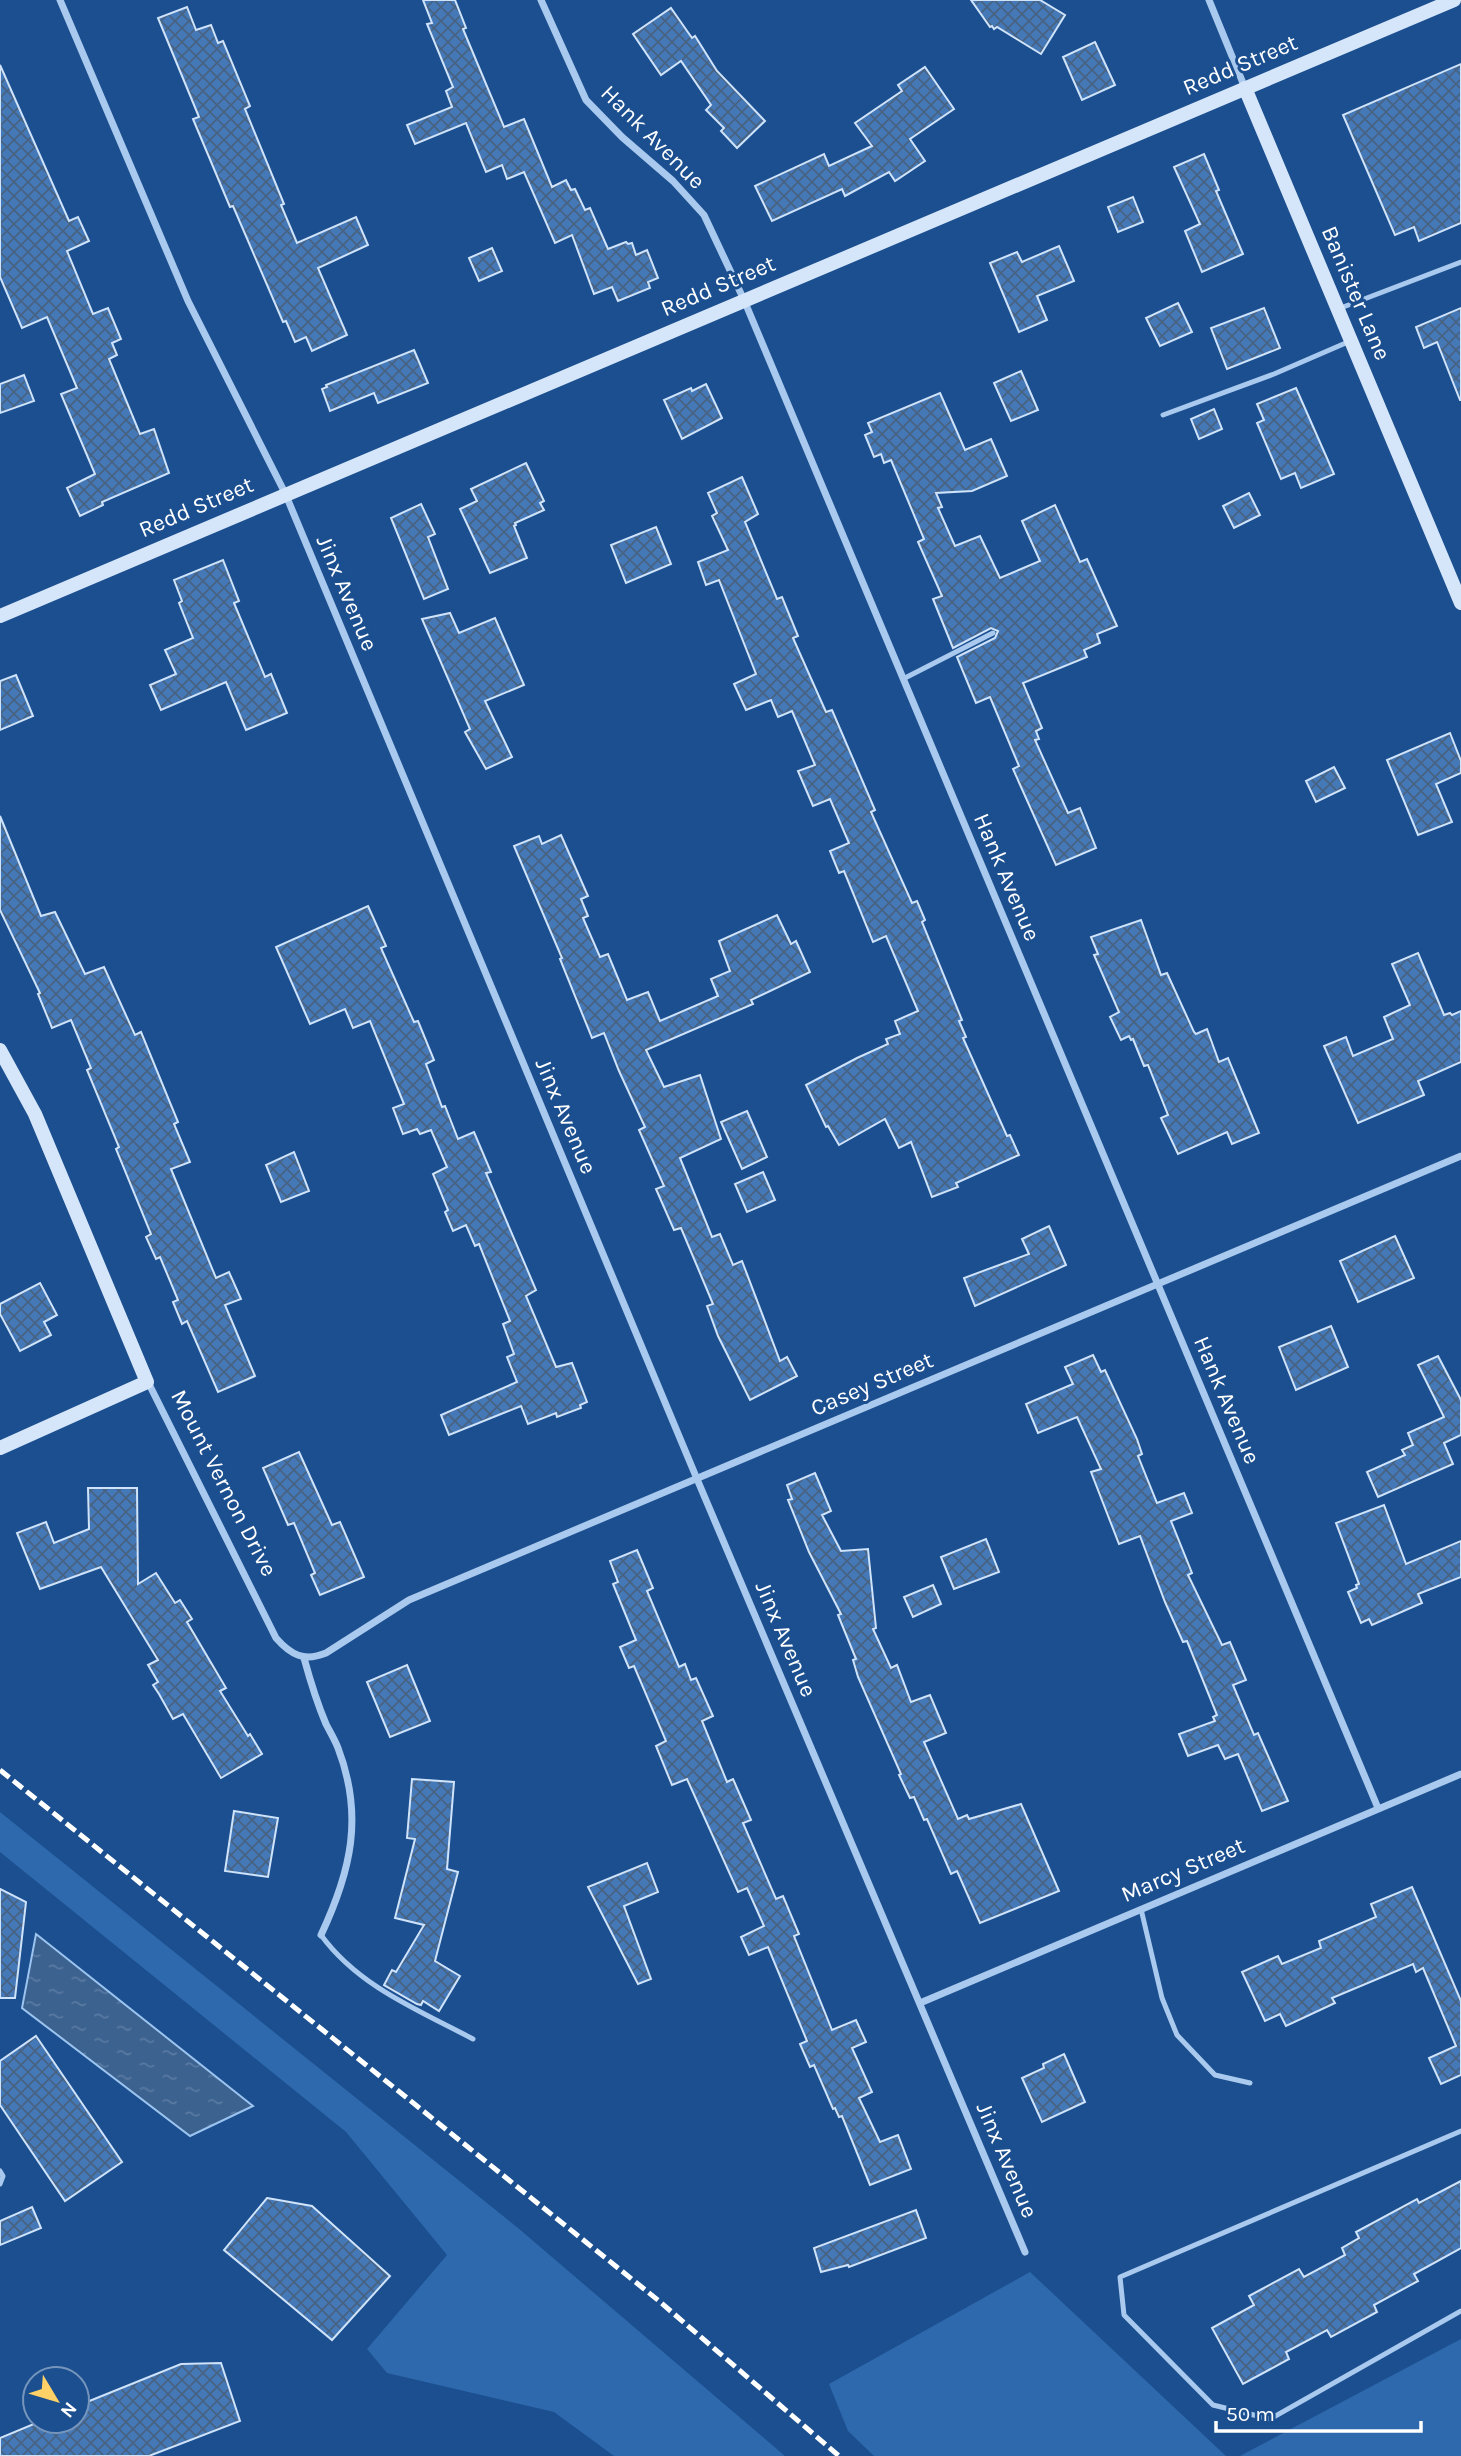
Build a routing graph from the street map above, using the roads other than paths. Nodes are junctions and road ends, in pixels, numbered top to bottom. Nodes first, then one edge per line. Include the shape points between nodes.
1 (60, 0) edge
2 (541, 0) edge
3 (1209, 0) edge
4 (1454, 0) edge
5 (1245, 88) junction
6 (1461, 262) edge
7 (744, 300) junction
8 (1338, 309) junction
9 (1351, 340) junction
10 (1163, 415) dead end
11 (285, 493) junction
12 (1461, 603) edge
13 (0, 615) edge
14 (993, 633) dead end
15 (903, 679) junction
16 (0, 1050) edge
17 (1461, 1156) edge
18 (1157, 1284) junction
19 (147, 1382) junction
20 (0, 1448) edge
21 (697, 1479) junction
22 (304, 1658) junction
23 (1461, 1774) edge
24 (1378, 1808) junction
25 (1141, 1909) junction
26 (321, 1934) joint
27 (920, 2003) junction
28 (473, 2039) dead end
29 (1251, 2084) dead end
30 (1461, 2131) edge
31 (0, 2171) edge
32 (0, 2183) edge
33 (1025, 2252) dead end
34 (1461, 2311) edge

1 - 11 street, Jinx Avenue via 188,301
2 - 7 street, Hank Avenue via 586,100 704,215
3 - 5 street, Banister Lane
4 - 5 street, Redd Street
5 - 7 street, Redd Street
5 - 8 street, Banister Lane
6 - 8 lane
7 - 11 street, Redd Street
7 - 15 street, Hank Avenue
8 - 9 street, Banister Lane
9 - 10 lane
9 - 12 street, Banister Lane
11 - 13 street, Redd Street
11 - 21 street, Jinx Avenue
14 - 15 lane
15 - 18 street, Hank Avenue
16 - 19 street, Mount Vernon Drive via 35,1114
17 - 18 street, Casey Street
18 - 21 street, Casey Street
18 - 24 street, Hank Avenue
19 - 20 street
19 - 22 street, Mount Vernon Drive via 276,1638
21 - 22 street, Casey Street via 409,1600 326,1653
21 - 27 street, Jinx Avenue
22 - 26 street via 346,1772 351,1820 346,1870
23 - 24 street, Marcy Street
24 - 25 street, Marcy Street
25 - 27 street, Marcy Street
25 - 29 lane via 1162,1998 1177,2035 1215,2075
26 - 28 lane via 349,1966 385,1994
27 - 33 street, Jinx Avenue
30 - 34 lane via 1120,2277 1124,2315 1213,2405 1270,2419
31 - 32 lane

